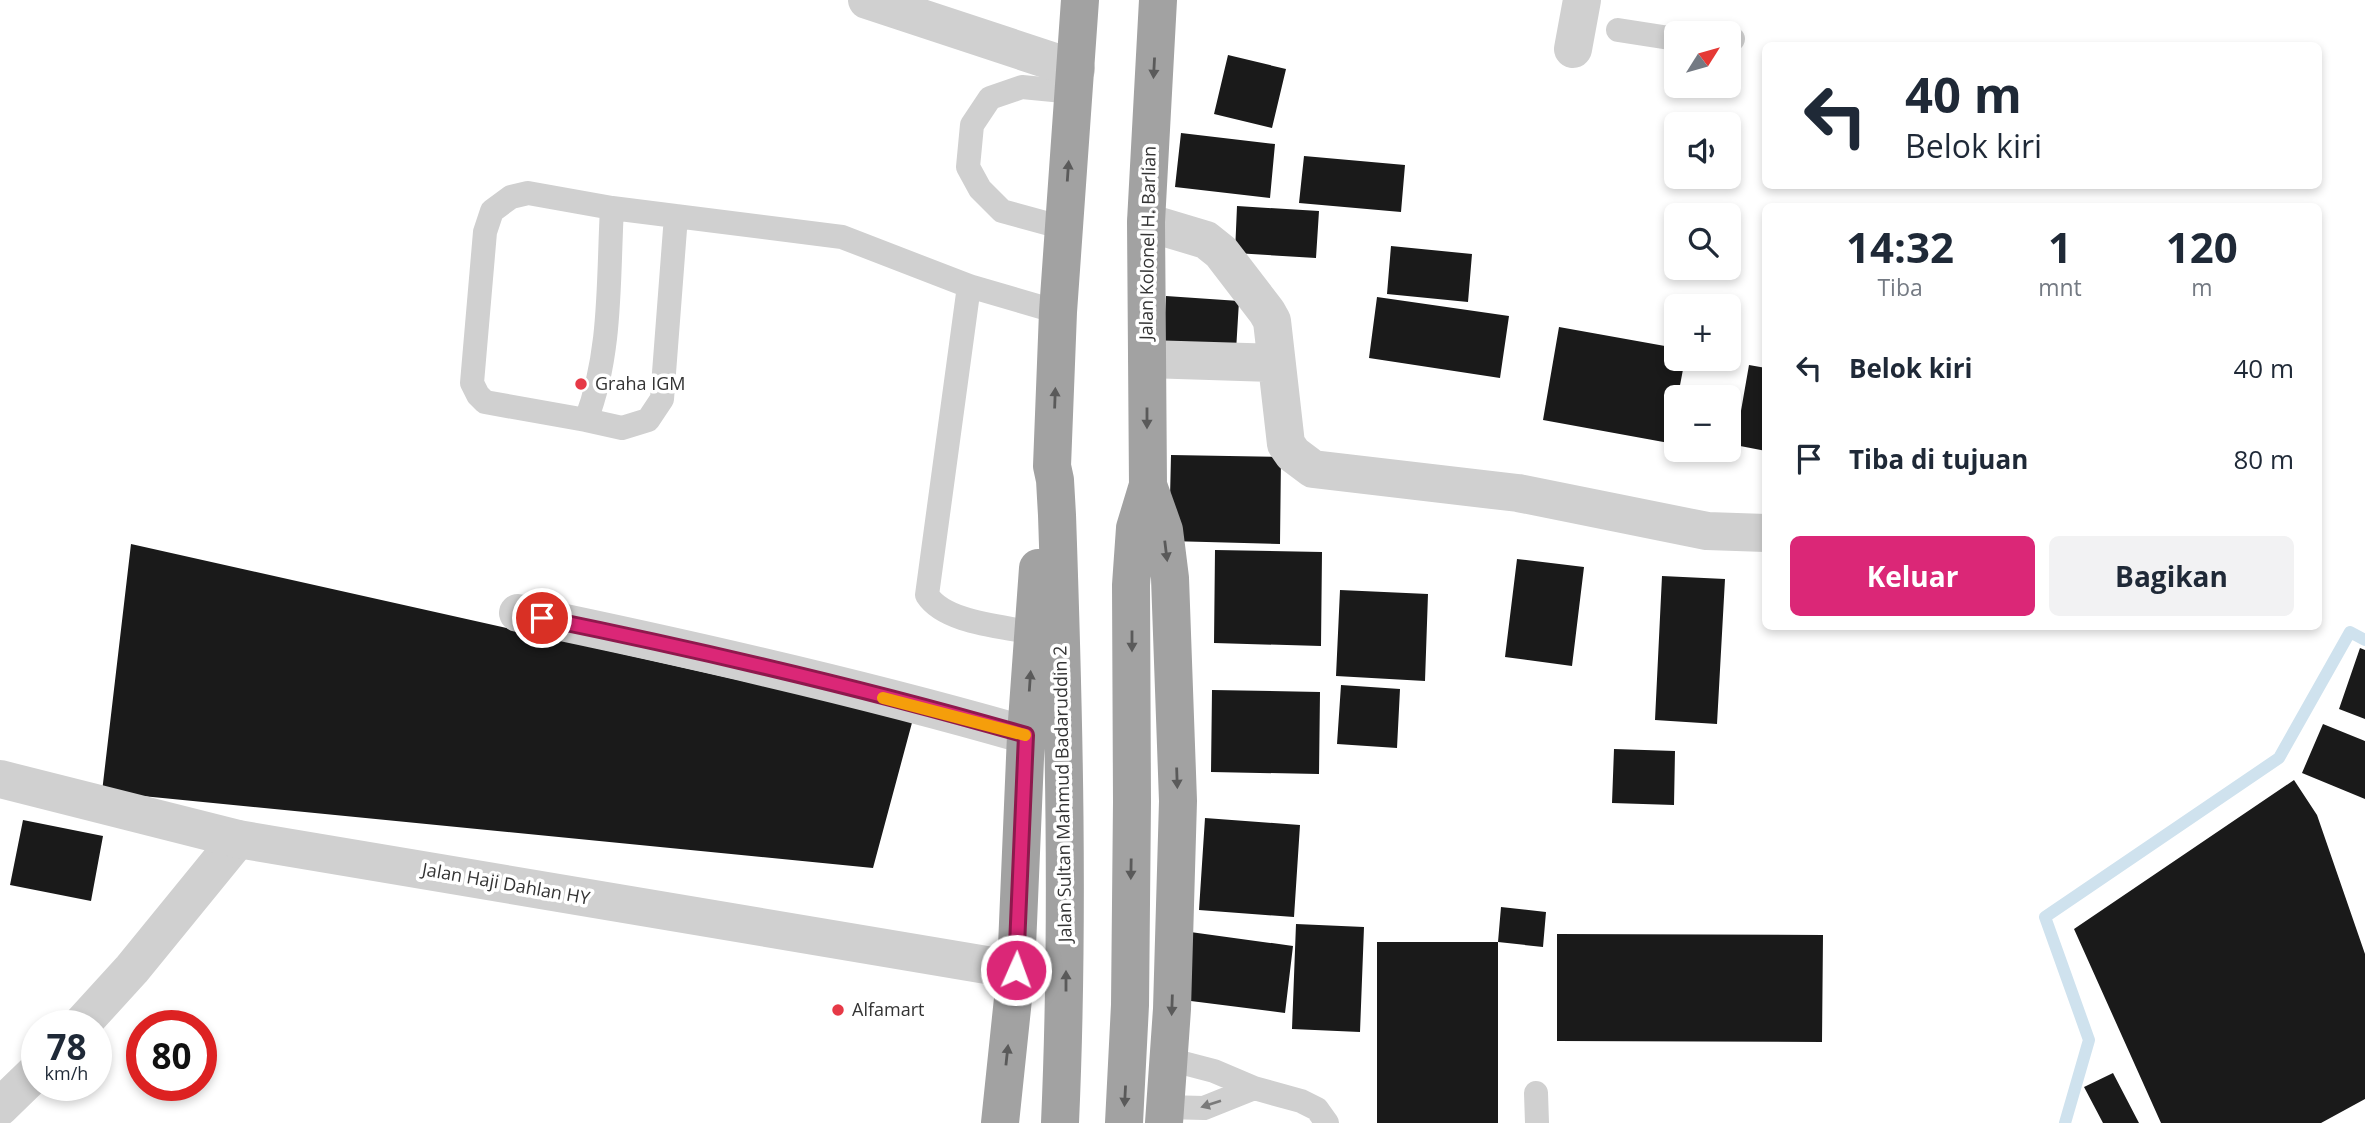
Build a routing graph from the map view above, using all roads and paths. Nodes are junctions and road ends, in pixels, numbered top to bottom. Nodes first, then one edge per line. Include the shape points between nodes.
1 (867, 0) edge
2 (1080, 0) edge
3 (1158, 0) edge
4 (1582, 0) edge
5 (1618, 30) dead end
6 (1664, 37) edge
7 (1573, 49) dead end
8 (1075, 81) junction
9 (612, 208) junction
10 (676, 216) junction
11 (1146, 222) junction
12 (1064, 228) junction
13 (969, 286) junction
14 (1058, 312) junction
15 (1147, 359) junction
16 (1276, 363) junction
17 (586, 420) junction
18 (1054, 473) junction
19 (1145, 493) junction
20 (1762, 533) edge
21 (518, 613) dead end
22 (1033, 633) junction
23 (1026, 735) junction
24 (0, 779) edge
25 (238, 839) junction
26 (1016, 970) junction
27 (95, 1010) edge
28 (1168, 1059) junction
29 (21, 1087) edge
30 (1254, 1088) junction
31 (1535, 1093) dead end
32 (0, 1107) edge
33 (1164, 1115) edge
34 (1000, 1123) edge
35 (1060, 1123) edge
36 (1124, 1123) edge
37 (1326, 1123) edge
38 (1537, 1123) edge

1 - 8 street
2 - 8 highway
3 -> 11 highway, Jalan Kolonel H. Barlian
4 - 7 street
5 - 6 lane
12 -> 8 highway
8 - 12 lane via 1023,87 990,97 972,125 968,167 980,189 1002,211
9 - 10 lane
9 - 17 lane via 604,344 597,392
9 - 17 lane via 528,193 511,197 492,211 485,232 472,383 478,395 485,402
10 - 13 lane via 842,237
10 - 17 lane via 662,399 648,420 622,428
11 - 15 highway, Jalan Kolonel H. Barlian
11 - 16 street via 1206,240 1221,252 1272,321
12 - 14 highway
13 - 14 lane
13 - 22 lane via 927,595 939,609 953,615
18 -> 14 highway
15 - 16 street
15 -> 19 highway, Jalan Kolonel H. Barlian
16 - 20 street via 1286,444 1313,469 1518,493 1707,531
18 - 22 highway via 1046,479
35 -> 18 highway, Jalan Sultan Mahmud Badaruddin 2 via 1066,992 1065,768
19 -> 28 highway via 1164,530 1171,606 1178,801
19 -> 36 highway via 1135,528 1132,585 1130,1005
21 - 23 street via 665,644
23 -> 22 highway
23 - 26 highway
24 - 25 street, Jalan Haji Dahlan HY
25 - 26 street, Jalan Haji Dahlan HY
25 - 27 street
34 -> 26 highway
28 - 30 lane
28 - 33 highway
29 - 32 street
30 -> 33 lane via 1203,1108
30 - 37 lane via 1301,1101 1317,1109
31 - 38 lane

